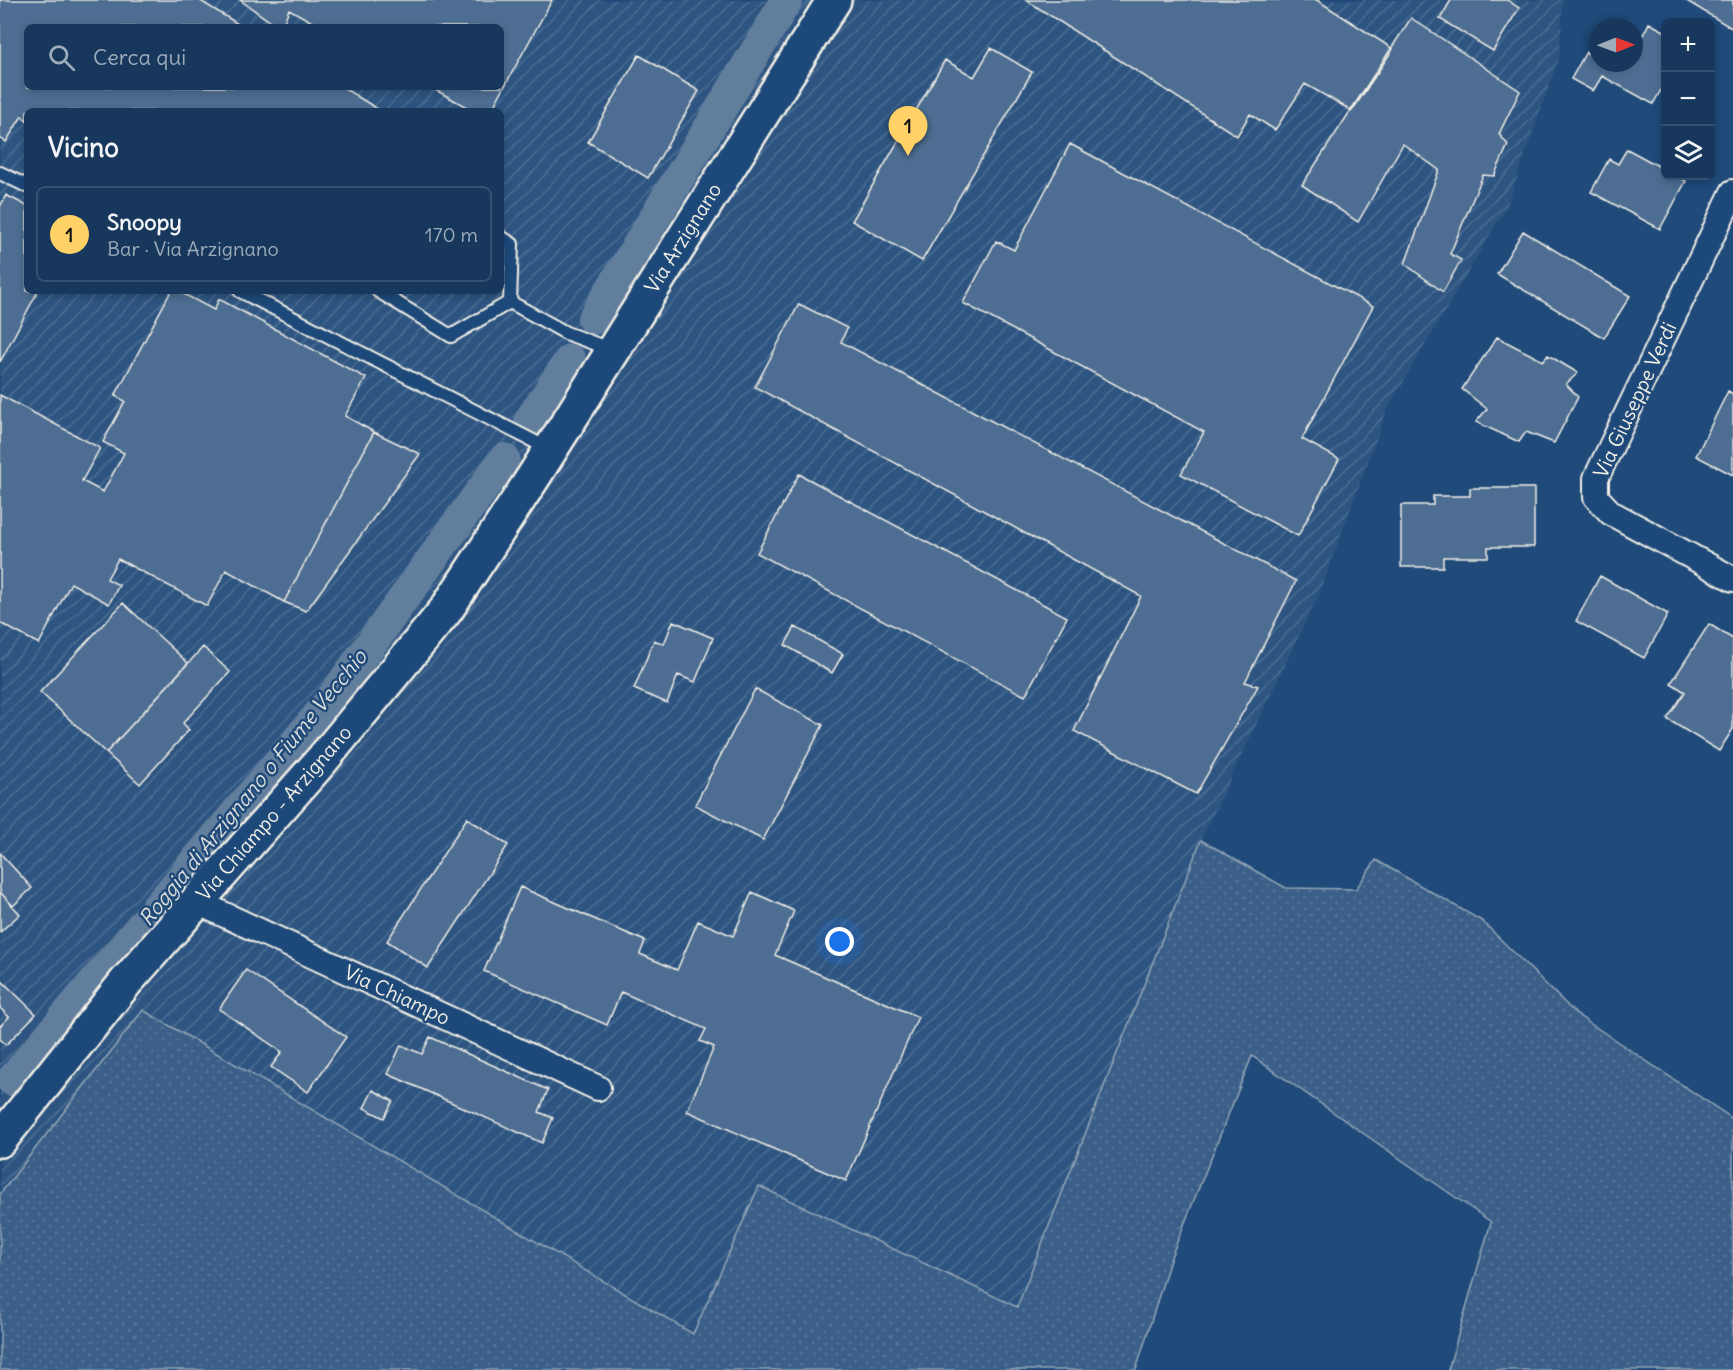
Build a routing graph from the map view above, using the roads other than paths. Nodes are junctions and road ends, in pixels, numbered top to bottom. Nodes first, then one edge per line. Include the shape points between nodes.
1 (834, 0) edge
2 (0, 173) edge
3 (24, 185) edge
4 (1733, 192) edge
5 (504, 239) edge
6 (245, 294) edge
7 (383, 294) edge
8 (510, 302) junction
9 (613, 351) junction
10 (542, 463) junction
11 (1733, 579) edge
12 (197, 902) junction
13 (598, 1088) dead end
14 (0, 1140) edge

1 - 9 main road, Via Arzignano
2 - 3 lane
4 - 11 street, Via Giuseppe Verdi via 1596,478 1596,497 1611,513
5 - 8 lane via 512,244
6 - 10 lane
7 - 8 lane via 451,336
8 - 9 lane via 566,333
9 - 10 main road, Via Arzignano
10 - 12 main road, Via Chiampo - Arzignano via 446,610
12 - 13 street, Via Chiampo
12 - 14 main road, Via Chiampo - Arzignano via 125,983

